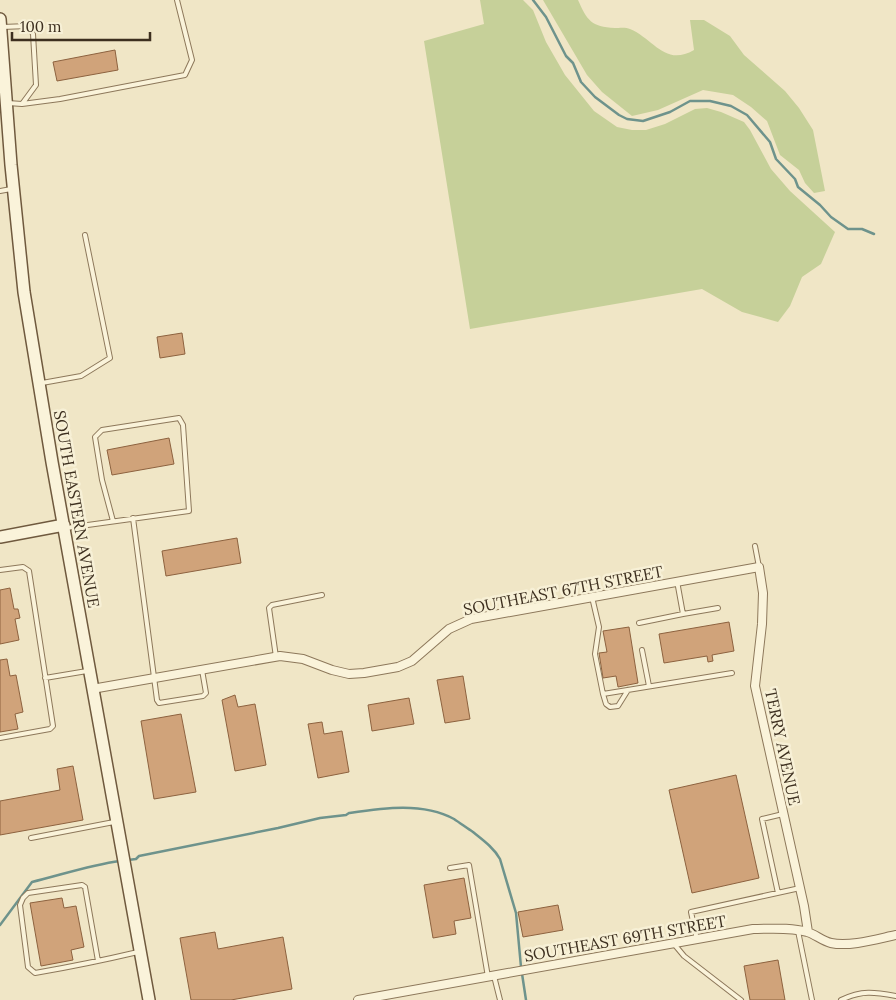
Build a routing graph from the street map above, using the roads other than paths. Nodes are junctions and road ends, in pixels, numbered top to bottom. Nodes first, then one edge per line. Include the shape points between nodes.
1 (177, 0) edge
2 (0, 19) edge
3 (0, 27) edge
4 (6, 103) junction
5 (22, 104) junction
6 (13, 188) junction
7 (0, 190) edge
8 (85, 235) dead end
9 (40, 383) junction
10 (133, 518) junction
11 (113, 521) junction
12 (64, 527) junction
13 (0, 537) edge
14 (754, 546) dead end
15 (759, 567) junction
16 (0, 570) edge
17 (677, 582) junction
18 (322, 596) dead end
19 (592, 597) junction
20 (718, 608) dead end
21 (684, 614) junction
22 (639, 622) dead end
23 (642, 650) dead end
24 (276, 657) junction
25 (89, 670) junction
26 (202, 670) junction
27 (732, 673) dead end
28 (45, 678) junction
29 (154, 678) junction
30 (649, 686) junction
31 (92, 689) junction
32 (628, 690) junction
33 (603, 694) junction
34 (0, 738) edge
35 (783, 814) junction
36 (116, 821) junction
37 (31, 838) dead end
38 (450, 868) dead end
39 (800, 888) junction
40 (778, 893) junction
41 (798, 931) junction
42 (808, 932) junction
43 (896, 935) edge
44 (697, 940) junction
45 (674, 944) junction
46 (140, 952) junction
47 (98, 961) junction
48 (491, 976) junction
49 (896, 996) edge
50 (149, 1000) edge
51 (358, 1000) edge
52 (499, 1000) edge
53 (741, 1000) edge
54 (812, 1000) edge
55 (841, 1000) edge

1 - 5 lane via 192,60 185,75
2 - 3 main road, SOUTH EASTERN AVENUE
3 - 4 main road, SOUTH EASTERN AVENUE
3 - 5 lane via 28,26 33,34 36,85
4 - 5 lane
4 - 6 main road, SOUTH EASTERN AVENUE
6 - 7 lane
6 - 9 main road, SOUTH EASTERN AVENUE via 24,292
8 - 9 lane via 110,358 81,376
9 - 12 main road, SOUTH EASTERN AVENUE
10 - 11 lane
10 - 11 lane via 189,511 183,425 179,418 102,430 95,437
10 - 29 lane
11 - 12 lane
12 - 13 main road
12 - 25 main road, SOUTH EASTERN AVENUE
14 - 15 lane
15 - 17 street, SOUTHEAST 67TH STREET
15 - 35 street, TERRY AVENUE via 763,593 762,624 755,686
16 - 28 lane via 23,566 29,571
17 - 19 street, SOUTHEAST 67TH STREET
17 - 21 lane
18 - 24 lane via 272,605
19 - 24 street, SOUTHEAST 67TH STREET via 471,619 449,629 412,661 398,667 349,674 303,659
19 - 33 lane via 599,627 595,654
20 - 21 lane
21 - 22 lane
23 - 30 lane
24 - 26 street, SOUTHEAST 67TH STREET
25 - 28 lane
25 - 31 main road, SOUTH EASTERN AVENUE
26 - 29 street, SOUTHEAST 67TH STREET
26 - 29 lane via 206,693 203,696 159,703
27 - 30 lane
28 - 34 lane via 52,728
29 - 31 street, SOUTHEAST 67TH STREET
30 - 32 lane
31 - 36 main road, SOUTH EASTERN AVENUE
32 - 33 lane
32 - 33 lane via 618,706 606,704
35 - 39 street, TERRY AVENUE
35 - 40 lane via 762,819
36 - 37 lane
36 - 46 main road, SOUTH EASTERN AVENUE
38 - 48 lane via 469,865
39 - 40 lane
39 - 42 street, TERRY AVENUE
40 - 44 lane via 691,912
41 - 42 street, SOUTHEAST 69TH STREET
41 - 44 street, SOUTHEAST 69TH STREET via 753,929
41 - 54 lane
42 - 43 street, SOUTHEAST 69TH STREET via 833,943 865,942
44 - 45 street, SOUTHEAST 69TH STREET
45 - 48 street, SOUTHEAST 69TH STREET
45 - 53 lane via 684,956
46 - 47 lane
46 - 50 main road, SOUTH EASTERN AVENUE
47 - 47 lane via 35,973 31,971 20,905 23,898 28,893 85,887
48 - 51 street, SOUTHEAST 69TH STREET
48 - 52 lane
49 - 55 lane via 869,992

